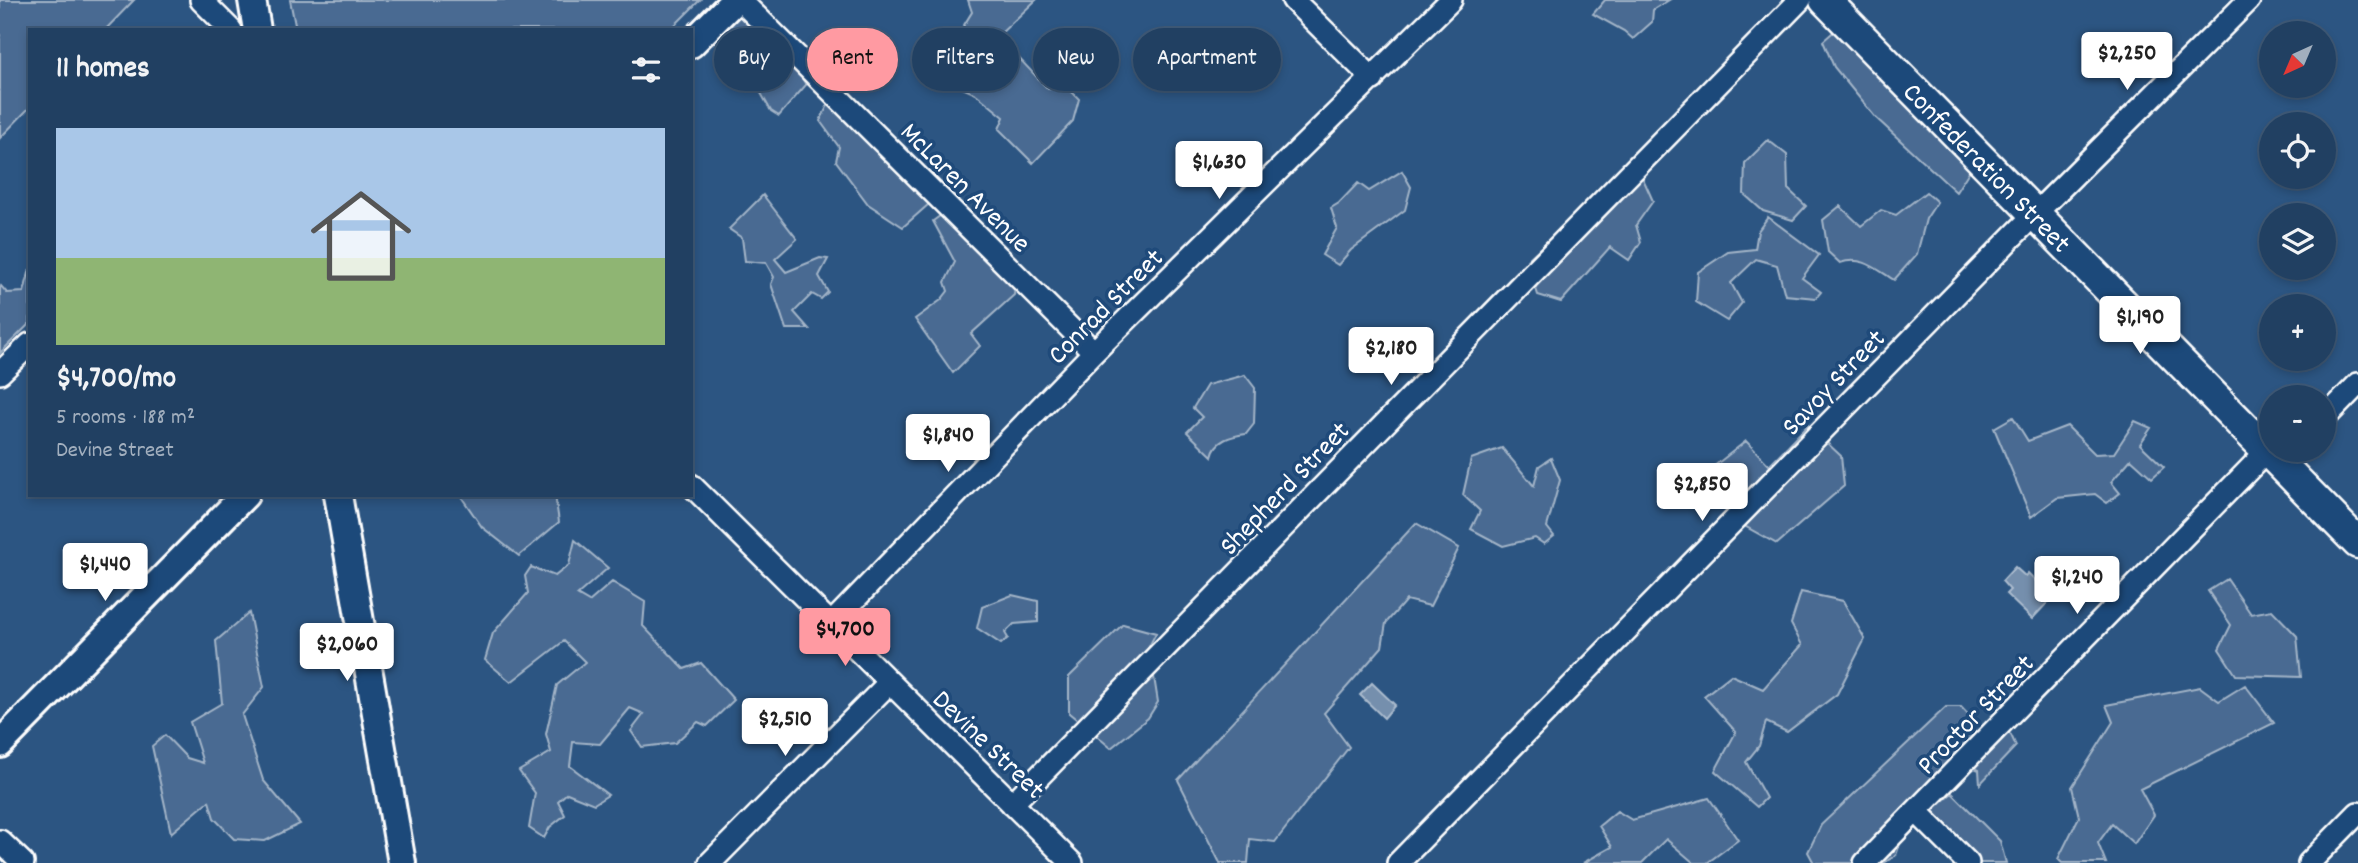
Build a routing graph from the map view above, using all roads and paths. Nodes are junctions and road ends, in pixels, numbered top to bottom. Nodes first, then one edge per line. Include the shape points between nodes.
1 (201, 0) edge
2 (252, 0) edge
3 (737, 0) edge
4 (1293, 0) edge
5 (1451, 0) edge
6 (1800, 0) edge
7 (1825, 0) edge
8 (2249, 0) edge
9 (229, 28) edge
10 (257, 28) edge
11 (693, 42) edge
12 (1373, 79) junction
13 (2036, 214) junction
14 (28, 346) edge
15 (1094, 352) junction
16 (0, 373) edge
17 (2358, 384) edge
18 (2336, 407) edge
19 (2259, 433) edge
20 (2272, 462) edge
21 (2287, 462) edge
22 (693, 487) edge
23 (243, 497) edge
24 (338, 497) edge
25 (2358, 543) edge
26 (831, 624) junction
27 (889, 683) junction
28 (0, 744) edge
29 (1012, 804) junction
30 (1917, 812) junction
31 (2358, 813) edge
32 (0, 841) edge
33 (23, 863) edge
34 (402, 863) edge
35 (710, 863) edge
36 (1072, 863) edge
37 (1398, 863) edge
38 (1865, 863) edge
39 (1968, 863) edge
40 (2309, 863) edge

1 - 9 street
2 - 10 street
3 - 11 street
3 - 15 street, McLaren Avenue
4 - 12 street
5 - 12 street, Conrad Street
6 - 29 street, Shepherd Street
7 - 13 main road, Confederation Street
8 - 13 street, Savoy Street
12 - 15 street, Conrad Street
13 - 19 main road, Confederation Street
13 - 37 street, Savoy Street
14 - 16 street
15 - 26 street, Conrad Street
17 - 18 street
20 - 30 street, Proctor Street
21 - 25 main road, Confederation Street
22 - 26 street, Devine Street
23 - 28 street
24 - 34 street
26 - 27 street, Devine Street
27 - 29 street, Devine Street
27 - 35 street
29 - 36 street, Devine Street
30 - 38 street, Proctor Street
30 - 39 street
31 - 40 street
32 - 33 street

